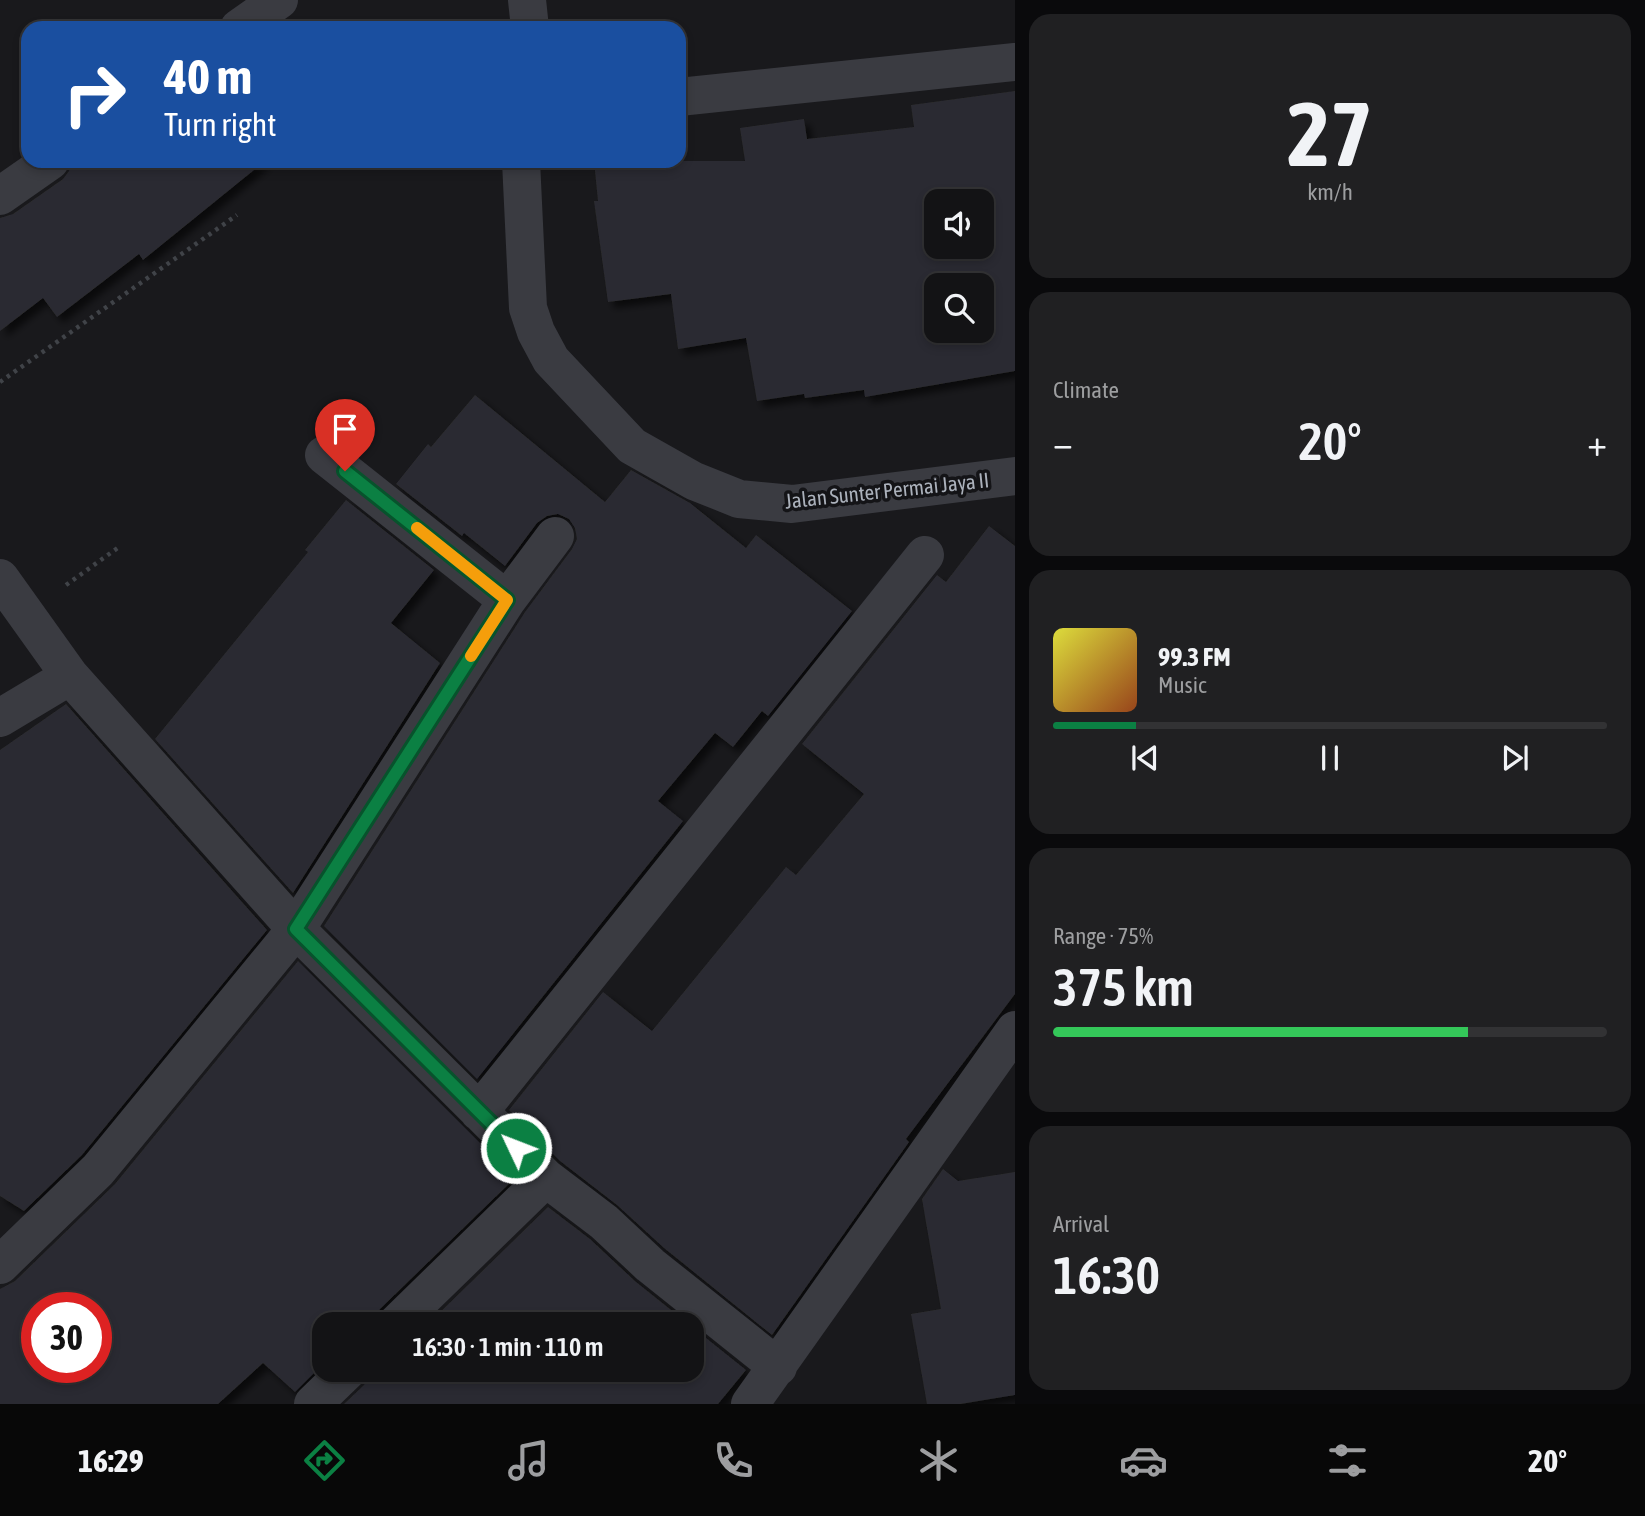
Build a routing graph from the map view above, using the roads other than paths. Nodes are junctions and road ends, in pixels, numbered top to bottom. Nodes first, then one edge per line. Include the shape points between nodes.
1 (279, 0) edge
2 (527, 0) edge
3 (249, 21) edge
4 (529, 21) edge
5 (1015, 62) edge
6 (686, 96) edge
7 (40, 168) edge
8 (522, 168) edge
9 (0, 196) edge
10 (324, 455) dead end
11 (1015, 476) edge
12 (555, 536) dead end
13 (925, 555) dead end
14 (0, 578) edge
15 (507, 600) junction
16 (69, 676) junction
17 (0, 718) edge
18 (296, 929) junction
19 (1015, 1030) edge
20 (479, 1112) junction
21 (546, 1178) junction
22 (0, 1265) edge
23 (408, 1312) edge
24 (778, 1367) junction
25 (336, 1382) edge
26 (313, 1404) edge
27 (750, 1404) edge

1 - 3 street
2 - 4 street
5 - 6 street
7 - 9 street
8 - 11 street, Jalan Sunter Permai Jaya II via 528,307 536,332 551,360 632,446 694,481 739,499 792,504
10 - 15 street
12 - 15 street
13 - 20 street
14 - 16 street
15 - 18 street
16 - 17 street
16 - 18 street
18 - 20 street
18 - 22 street via 99,1170
19 - 24 street
20 - 21 street
21 - 23 street
21 - 24 street
24 - 27 street
25 - 26 street

